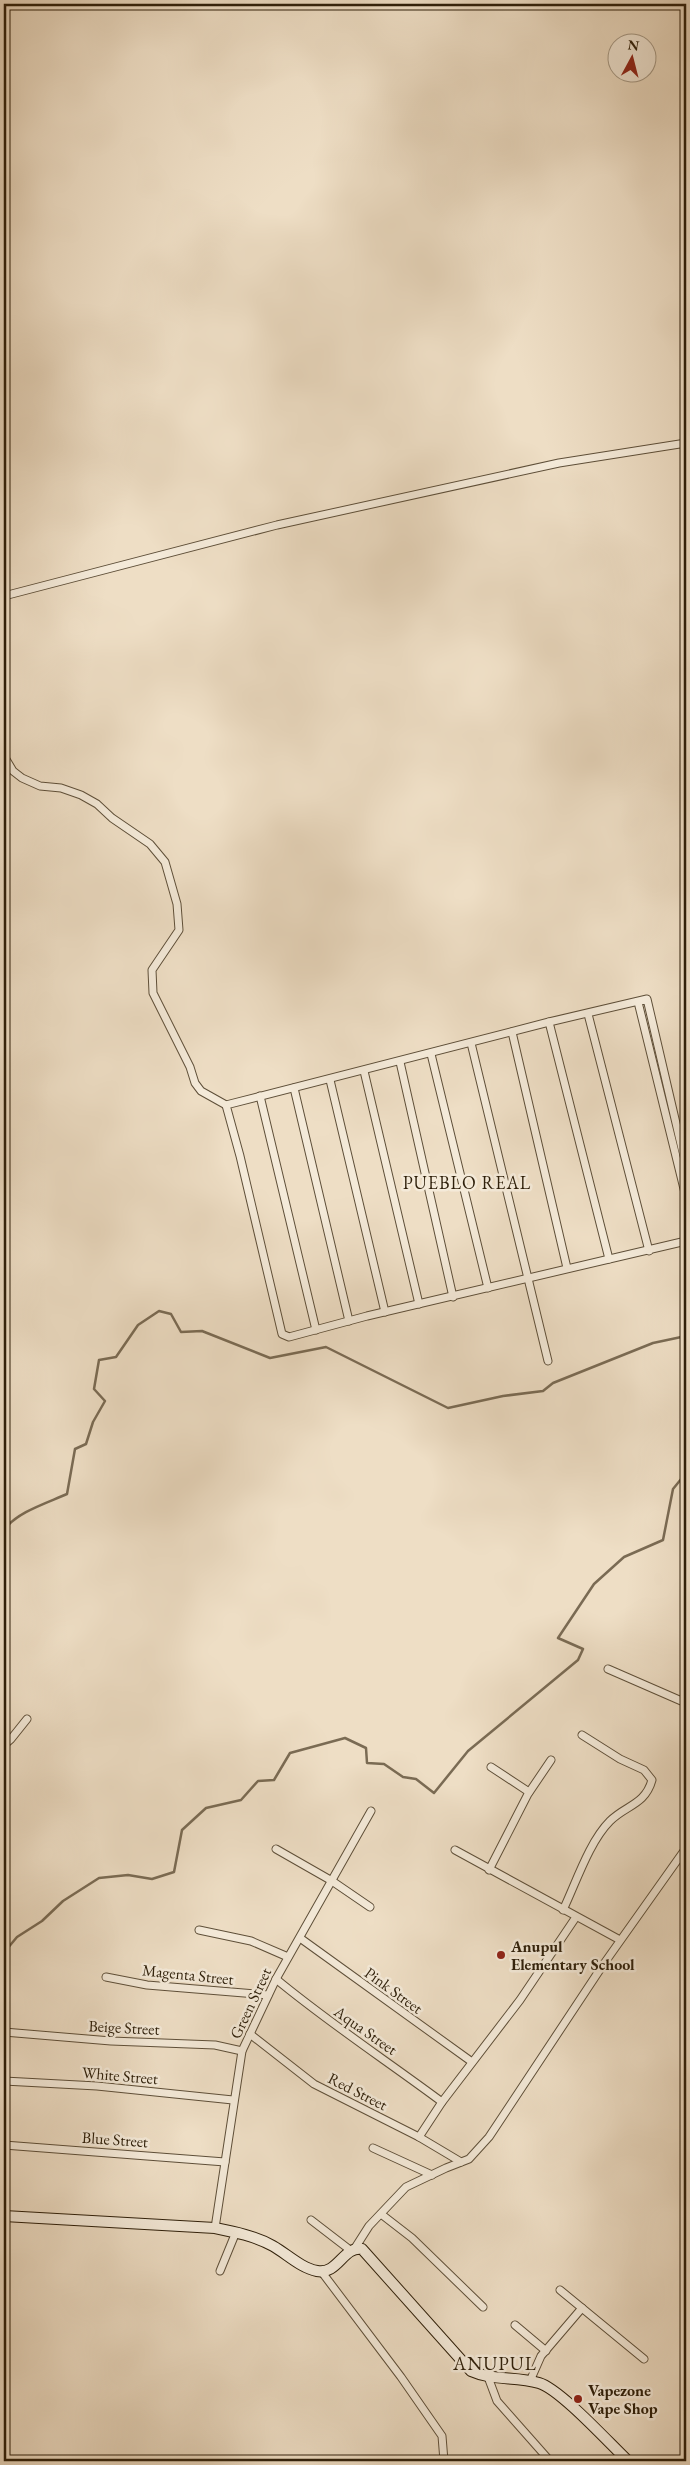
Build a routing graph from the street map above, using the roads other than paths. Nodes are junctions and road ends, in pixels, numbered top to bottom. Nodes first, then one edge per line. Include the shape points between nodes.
1 (686, 443) edge
2 (4, 596) edge
3 (4, 756) edge
4 (638, 1002) junction
5 (588, 1014) junction
6 (549, 1022) junction
7 (512, 1032) junction
8 (471, 1043) junction
9 (431, 1054) junction
10 (400, 1062) junction
11 (364, 1071) junction
12 (330, 1080) junction
13 (294, 1088) junction
14 (260, 1096) junction
15 (226, 1105) junction
16 (686, 1166) edge
17 (686, 1196) edge
18 (686, 1241) edge
19 (649, 1250) junction
20 (609, 1260) junction
21 (567, 1268) junction
22 (528, 1277) junction
23 (488, 1288) junction
24 (453, 1297) junction
25 (419, 1304) junction
26 (386, 1312) junction
27 (349, 1321) junction
28 (316, 1330) junction
29 (548, 1361) dead end
30 (608, 1669) dead end
31 (686, 1703) edge
32 (27, 1719) dead end
33 (582, 1735) dead end
34 (4, 1745) edge
35 (551, 1760) dead end
36 (491, 1768) dead end
37 (529, 1792) junction
38 (371, 1811) dead end
39 (686, 1848) edge
40 (276, 1849) dead end
41 (455, 1850) dead end
42 (489, 1870) junction
43 (332, 1881) junction
44 (370, 1906) dead end
45 (563, 1910) junction
46 (576, 1917) junction
47 (199, 1930) dead end
48 (300, 1938) junction
49 (620, 1940) junction
50 (288, 1957) junction
51 (106, 1977) dead end
52 (276, 1979) junction
53 (268, 1995) junction
54 (4, 2032) edge
55 (250, 2034) junction
56 (242, 2051) junction
57 (472, 2062) junction
58 (4, 2081) edge
59 (233, 2100) junction
60 (442, 2102) junction
61 (419, 2137) junction
62 (4, 2145) edge
63 (373, 2148) dead end
64 (225, 2162) junction
65 (461, 2162) junction
66 (432, 2174) junction
67 (380, 2214) junction
68 (4, 2216) edge
69 (311, 2220) dead end
70 (215, 2228) junction
71 (236, 2232) junction
72 (353, 2249) junction
73 (220, 2271) dead end
74 (321, 2271) junction
75 (560, 2290) dead end
76 (483, 2307) dead end
77 (582, 2308) junction
78 (515, 2325) dead end
79 (546, 2350) junction
80 (644, 2359) dead end
81 (488, 2377) junction
82 (530, 2381) junction
83 (444, 2461) edge
84 (550, 2461) edge
85 (628, 2461) edge

1 - 2 street via 550,465 277,525
3 - 15 street via 13,771 22,778 40,786 61,788 81,795 96,804 150,844 165,862 177,904 179,930 152,970 153,993 195,1083 201,1091
4 - 5 street
4 - 16 street via 647,999
4 - 17 street
5 - 6 street
5 - 19 street
6 - 7 street
6 - 20 street
7 - 8 street
7 - 21 street
8 - 9 street
8 - 22 street
9 - 10 street
9 - 23 street
10 - 11 street
10 - 24 street
11 - 12 street
11 - 25 street
12 - 13 street
12 - 26 street
13 - 14 street
13 - 27 street
14 - 15 street
14 - 28 street
15 - 28 street via 282,1334 289,1337
18 - 19 street
19 - 20 street
20 - 21 street
21 - 22 street
22 - 23 street
22 - 29 street
23 - 24 street
24 - 25 street
25 - 26 street
26 - 27 street
27 - 28 street
30 - 31 street
32 - 34 street
33 - 45 street via 644,1770 652,1780 639,1803 610,1822 596,1841
35 - 37 street
36 - 37 street
37 - 42 street
38 - 43 street, Green Street
39 - 49 street
40 - 43 street
41 - 42 street
42 - 45 street
43 - 44 street
43 - 48 street, Green Street
45 - 46 street
46 - 49 street
46 - 57 street via 520,2000
47 - 50 street via 251,1941
48 - 50 street, Green Street
48 - 57 street, Pink Street
49 - 65 street via 489,2137 469,2159
50 - 52 street, Green Street
51 - 53 street, Magenta Street via 156,1986
52 - 53 street, Green Street
52 - 60 street, Aqua Street via 318,2014
53 - 55 street, Green Street
54 - 56 street, Beige Street via 111,2041 215,2044
55 - 56 street, Green Street
55 - 61 street, Red Street via 314,2084
56 - 59 street, Green Street
57 - 60 street
58 - 59 street, White Street via 97,2086
59 - 64 street, Green Street
60 - 61 street
61 - 65 street, Red Street
62 - 64 street, Blue Street
63 - 66 street
64 - 70 street, Green Street
65 - 66 street
66 - 67 street via 406,2188
67 - 72 street
67 - 76 street via 412,2238
68 - 70 street
69 - 72 street
70 - 71 street
71 - 73 street
71 - 74 street via 272,2246 306,2267
72 - 74 street via 330,2269
72 - 81 street via 362,2250 370,2257 471,2371
74 - 83 street via 442,2436
75 - 77 street
77 - 79 street
77 - 80 street
78 - 79 street
79 - 82 street
81 - 82 street
81 - 84 street via 497,2401
82 - 85 street via 558,2395

